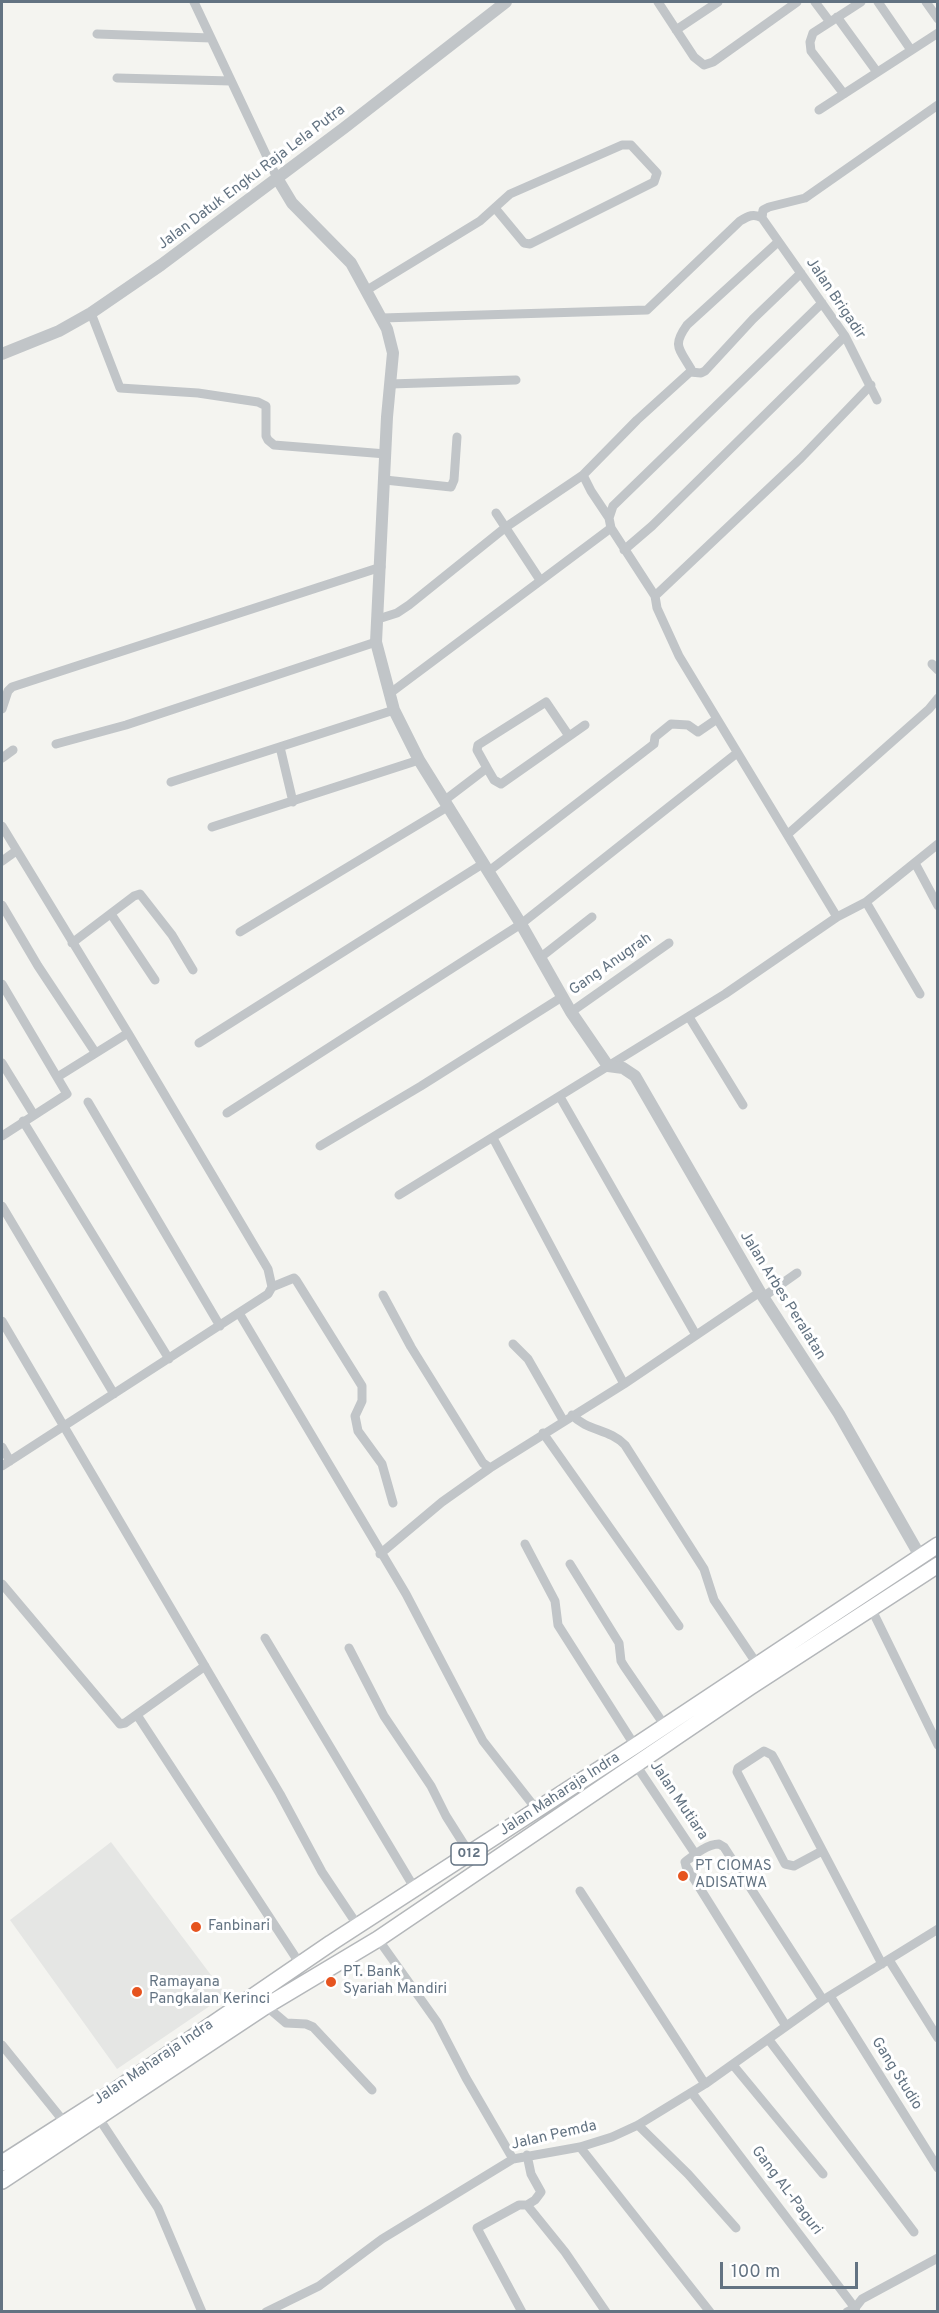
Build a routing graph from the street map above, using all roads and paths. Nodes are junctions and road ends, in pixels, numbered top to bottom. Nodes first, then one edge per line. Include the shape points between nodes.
1 (194, 2) edge
2 (506, 2) edge
3 (658, 2) edge
4 (718, 2) edge
5 (797, 2) edge
6 (815, 2) edge
7 (861, 2) edge
8 (878, 2) edge
9 (926, 2) edge
10 (938, 19) edge
11 (833, 20) junction
12 (676, 30) junction
13 (938, 33) edge
14 (97, 34) dead end
15 (211, 38) junction
16 (911, 50) junction
17 (877, 72) junction
18 (117, 78) dead end
19 (231, 81) junction
20 (844, 94) junction
21 (938, 105) edge
22 (819, 110) dead end
23 (277, 178) junction
24 (495, 208) junction
25 (762, 218) junction
26 (778, 242) junction
27 (801, 273) junction
28 (368, 291) junction
29 (822, 303) junction
30 (91, 313) junction
31 (382, 318) junction
32 (845, 336) junction
33 (2, 354) edge
34 (690, 372) junction
35 (516, 380) dead end
36 (390, 384) junction
37 (871, 385) junction
38 (877, 400) dead end
39 (457, 437) dead end
40 (386, 454) junction
41 (584, 475) junction
42 (385, 480) junction
43 (496, 513) dead end
44 (609, 518) junction
45 (506, 527) junction
46 (611, 528) junction
47 (624, 550) junction
48 (381, 567) junction
49 (540, 580) junction
50 (655, 596) junction
51 (378, 619) junction
52 (376, 642) junction
53 (390, 694) junction
54 (938, 698) edge
55 (2, 709) edge
56 (394, 710) junction
57 (717, 719) junction
58 (585, 725) dead end
59 (569, 736) junction
60 (56, 744) dead end
61 (280, 747) junction
62 (13, 750) dead end
63 (737, 753) junction
64 (2, 758) edge
65 (419, 760) junction
66 (487, 768) junction
67 (171, 782) dead end
68 (293, 802) junction
69 (447, 803) junction
70 (2, 826) edge
71 (212, 827) dead end
72 (788, 834) junction
73 (938, 844) edge
74 (16, 852) junction
75 (2, 861) edge
76 (915, 862) junction
77 (487, 867) junction
78 (866, 902) junction
79 (2, 905) edge
80 (938, 906) edge
81 (111, 914) junction
82 (592, 917) dead end
83 (837, 917) junction
84 (521, 924) junction
85 (240, 932) dead end
86 (72, 943) junction
87 (669, 943) dead end
88 (541, 957) junction
89 (193, 970) dead end
90 (155, 980) dead end
91 (2, 984) edge
92 (920, 994) dead end
93 (562, 997) junction
94 (571, 1012) junction
95 (689, 1017) junction
96 (128, 1034) junction
97 (199, 1043) dead end
98 (95, 1052) junction
99 (2, 1063) edge
100 (609, 1066) junction
101 (58, 1076) junction
102 (560, 1097) junction
103 (88, 1102) dead end
104 (743, 1105) dead end
105 (227, 1113) dead end
106 (34, 1115) junction
107 (23, 1121) junction
108 (2, 1136) edge
109 (493, 1138) junction
110 (320, 1146) dead end
111 (399, 1195) dead end
112 (2, 1206) edge
113 (797, 1273) dead end
114 (272, 1287) junction
115 (382, 1295) dead end
116 (761, 1295) junction
117 (239, 1313) junction
118 (2, 1321) edge
119 (220, 1326) junction
120 (696, 1335) junction
121 (513, 1344) dead end
122 (169, 1359) junction
123 (624, 1384) junction
124 (114, 1394) junction
125 (572, 1415) junction
126 (563, 1420) junction
127 (63, 1427) junction
128 (543, 1433) junction
129 (2, 1447) edge
130 (6, 1463) edge
131 (490, 1468) junction
132 (393, 1503) dead end
133 (525, 1544) dead end
134 (938, 1545) edge
135 (380, 1554) junction
136 (920, 1557) junction
137 (570, 1564) dead end
138 (938, 1565) edge
139 (2, 1584) edge
140 (871, 1608) junction
141 (845, 1616) junction
142 (679, 1626) dead end
143 (265, 1638) dead end
144 (349, 1648) dead end
145 (757, 1664) junction
146 (205, 1666) junction
147 (137, 1715) junction
148 (665, 1726) junction
149 (938, 1745) edge
150 (635, 1746) junction
151 (636, 1765) junction
152 (537, 1810) junction
153 (822, 1851) junction
154 (470, 1854) junction
155 (696, 1855) junction
156 (415, 1889) junction
157 (580, 1891) dead end
158 (358, 1926) junction
159 (938, 1929) edge
160 (378, 1939) junction
161 (885, 1962) junction
162 (300, 1964) junction
163 (827, 1998) junction
164 (266, 2006) junction
165 (786, 2026) junction
166 (938, 2038) edge
167 (770, 2040) junction
168 (2, 2045) edge
169 (733, 2065) junction
170 (705, 2084) junction
171 (372, 2090) dead end
172 (692, 2092) junction
173 (98, 2117) junction
174 (65, 2123) junction
175 (638, 2125) junction
176 (580, 2147) junction
177 (38, 2148) junction
178 (527, 2155) junction
179 (513, 2159) junction
180 (2, 2163) edge
181 (938, 2168) edge
182 (823, 2174) dead end
183 (2, 2181) edge
184 (527, 2205) junction
185 (736, 2228) dead end
186 (914, 2232) dead end
187 (938, 2258) edge
188 (853, 2310) edge
189 (202, 2312) edge
190 (266, 2312) edge
191 (522, 2312) edge
192 (606, 2312) edge
193 (710, 2312) edge

1 - 15 street
2 - 23 street, Jalan Datuk Engku Raja Lela Putra
3 - 12 street
4 - 12 street
5 - 12 street via 704,65
6 - 11 street
7 - 11 street
8 - 16 street
9 - 10 street
11 - 17 street
11 - 20 street via 813,33 811,51
13 - 16 street
14 - 15 street
15 - 19 street
16 - 17 street
17 - 20 street
18 - 19 street
19 - 23 street
20 - 22 street
21 - 25 street via 824,187 805,198 763,210
23 - 28 street via 292,203 347,258
23 - 30 street, Jalan Datuk Engku Raja Lela Putra
24 - 24 street via 524,243 530,244 654,182 657,173 626,144 510,194
24 - 28 street
25 - 26 street, Jalan Brigadir
25 - 31 street via 752,215 740,221 647,309
26 - 27 street, Jalan Brigadir
26 - 34 street via 677,338
27 - 29 street, Jalan Brigadir
27 - 34 street via 705,371
28 - 31 street
29 - 32 street, Jalan Brigadir
29 - 44 street via 613,506
30 - 33 street, Jalan Datuk Engku Raja Lela Putra
30 - 40 street via 120,388 258,402 266,406 266,436 274,445
31 - 36 street via 393,353
32 - 37 street, Jalan Brigadir
32 - 47 street
34 - 41 street
35 - 36 street
36 - 40 street
37 - 38 street, Jalan Brigadir
37 - 50 street via 801,458
39 - 42 street via 452,487
40 - 42 street
41 - 44 street
41 - 45 street
42 - 48 street
43 - 45 street
44 - 46 street
45 - 49 street
45 - 51 street via 409,605
46 - 47 street
46 - 49 street
47 - 50 street
48 - 51 street
48 - 55 street via 12,687
49 - 53 street
50 - 57 street via 679,656
51 - 52 street
52 - 53 street
52 - 60 street via 126,725
53 - 56 street
54 - 72 street
56 - 61 street
56 - 65 street
57 - 63 street
57 - 77 street via 698,732 688,725 671,724 655,737 654,744
58 - 59 street
59 - 66 street via 501,784
59 - 66 street via 546,702 478,745
61 - 67 street
61 - 68 street
62 - 64 street
63 - 72 street
63 - 84 street
65 - 68 street
65 - 69 street
66 - 69 street
68 - 71 street
69 - 77 street
69 - 85 street
70 - 74 street
72 - 83 street
73 - 76 street
74 - 75 street
74 - 86 street
76 - 78 street
76 - 80 street
77 - 84 street
77 - 97 street
78 - 83 street
78 - 92 street
79 - 98 street
81 - 86 street
81 - 89 street via 138,894 143,896
81 - 90 street
82 - 88 street
83 - 95 street
84 - 88 street
84 - 105 street
86 - 96 street
87 - 94 street, Gang Anugrah
88 - 93 street
91 - 101 street
93 - 94 street
93 - 110 street
94 - 100 street
95 - 100 street
95 - 104 street
96 - 98 street
96 - 114 street via 268,1269
98 - 101 street
99 - 106 street
100 - 102 street
100 - 116 street, Jalan Arbes Peralatan via 623,1068 635,1076
101 - 106 street via 67,1095
102 - 109 street
102 - 120 street
103 - 119 street
106 - 107 street
107 - 108 street
107 - 122 street
109 - 111 street
109 - 123 street
112 - 124 street
113 - 116 street
114 - 117 street via 268,1294
114 - 132 street via 297,1280 362,1386 362,1401 355,1416 358,1431 382,1464
115 - 131 street via 483,1463
116 - 120 street
116 - 136 street, Jalan Arbes Peralatan via 839,1414
117 - 119 street
117 - 135 street
118 - 127 street
119 - 122 street
120 - 123 street
121 - 126 street via 528,1359
122 - 124 street
123 - 125 street
124 - 127 street
125 - 126 street
125 - 145 street via 580,1423 613,1435 625,1445 704,1569 714,1600
126 - 128 street
127 - 130 street
127 - 146 street
128 - 131 street
128 - 142 street
129 - 130 street
131 - 135 street
133 - 150 street via 555,1601 558,1625
134 - 136 highway, Jalan Maharaja Indra / 012
135 - 152 street via 427,1632 483,1740
136 - 141 highway, Jalan Maharaja Indra / 012
137 - 148 street via 619,1643 621,1661
138 - 140 highway, Jalan Maharaja Indra / 012
139 - 147 street via 120,1724
140 - 141 highway, Jalan Maharaja Indra / 012
140 - 149 street
141 - 145 highway, Jalan Maharaja Indra / 012
141 - 151 highway, Jalan Maharaja Indra / 012
143 - 156 street
144 - 154 street via 384,1716
145 - 148 highway, Jalan Maharaja Indra / 012
146 - 147 street
146 - 158 street via 322,1872
147 - 162 street
148 - 150 highway, Jalan Maharaja Indra / 012
150 - 152 highway, Jalan Maharaja Indra / 012
151 - 155 street, Jalan Mutiara
151 - 160 highway, Jalan Maharaja Indra / 012
152 - 154 highway, Jalan Maharaja Indra / 012
153 - 153 street via 772,1755 764,1751 738,1768 785,1864 794,1866
153 - 161 street
154 - 156 highway, Jalan Maharaja Indra / 012
155 - 163 street, Gang Studio via 713,1844 724,1847
155 - 165 street via 685,1862 686,1866
156 - 158 highway, Jalan Maharaja Indra / 012
157 - 170 street
158 - 162 highway, Jalan Maharaja Indra / 012
159 - 161 street, Jalan Pemda
160 - 164 highway, Jalan Maharaja Indra / 012
160 - 179 street via 437,2022
161 - 163 street, Jalan Pemda
161 - 166 street
162 - 174 highway, Jalan Maharaja Indra / 012
163 - 165 street, Jalan Pemda
163 - 181 street, Gang Studio
164 - 171 street via 289,2025 314,2027
164 - 173 highway, Jalan Maharaja Indra / 012
165 - 167 street, Jalan Pemda
167 - 169 street, Jalan Pemda
167 - 186 street
168 - 174 street
169 - 170 street, Jalan Pemda
169 - 182 street
170 - 172 street, Jalan Pemda
172 - 175 street, Jalan Pemda
172 - 188 street, Gang AL-Paguri
173 - 177 highway, Jalan Maharaja Indra / 012
173 - 189 street via 158,2208
174 - 177 highway, Jalan Maharaja Indra / 012
175 - 176 street, Jalan Pemda
175 - 185 street
176 - 178 street, Jalan Pemda
176 - 193 street
177 - 180 highway, Jalan Maharaja Indra / 012
177 - 183 highway, Jalan Maharaja Indra / 012
178 - 179 street, Jalan Pemda
178 - 184 street via 541,2192
179 - 190 street, Jalan Pemda via 382,2239 319,2286
184 - 191 street via 519,2205 477,2228
184 - 192 street
187 - 188 street via 862,2299

